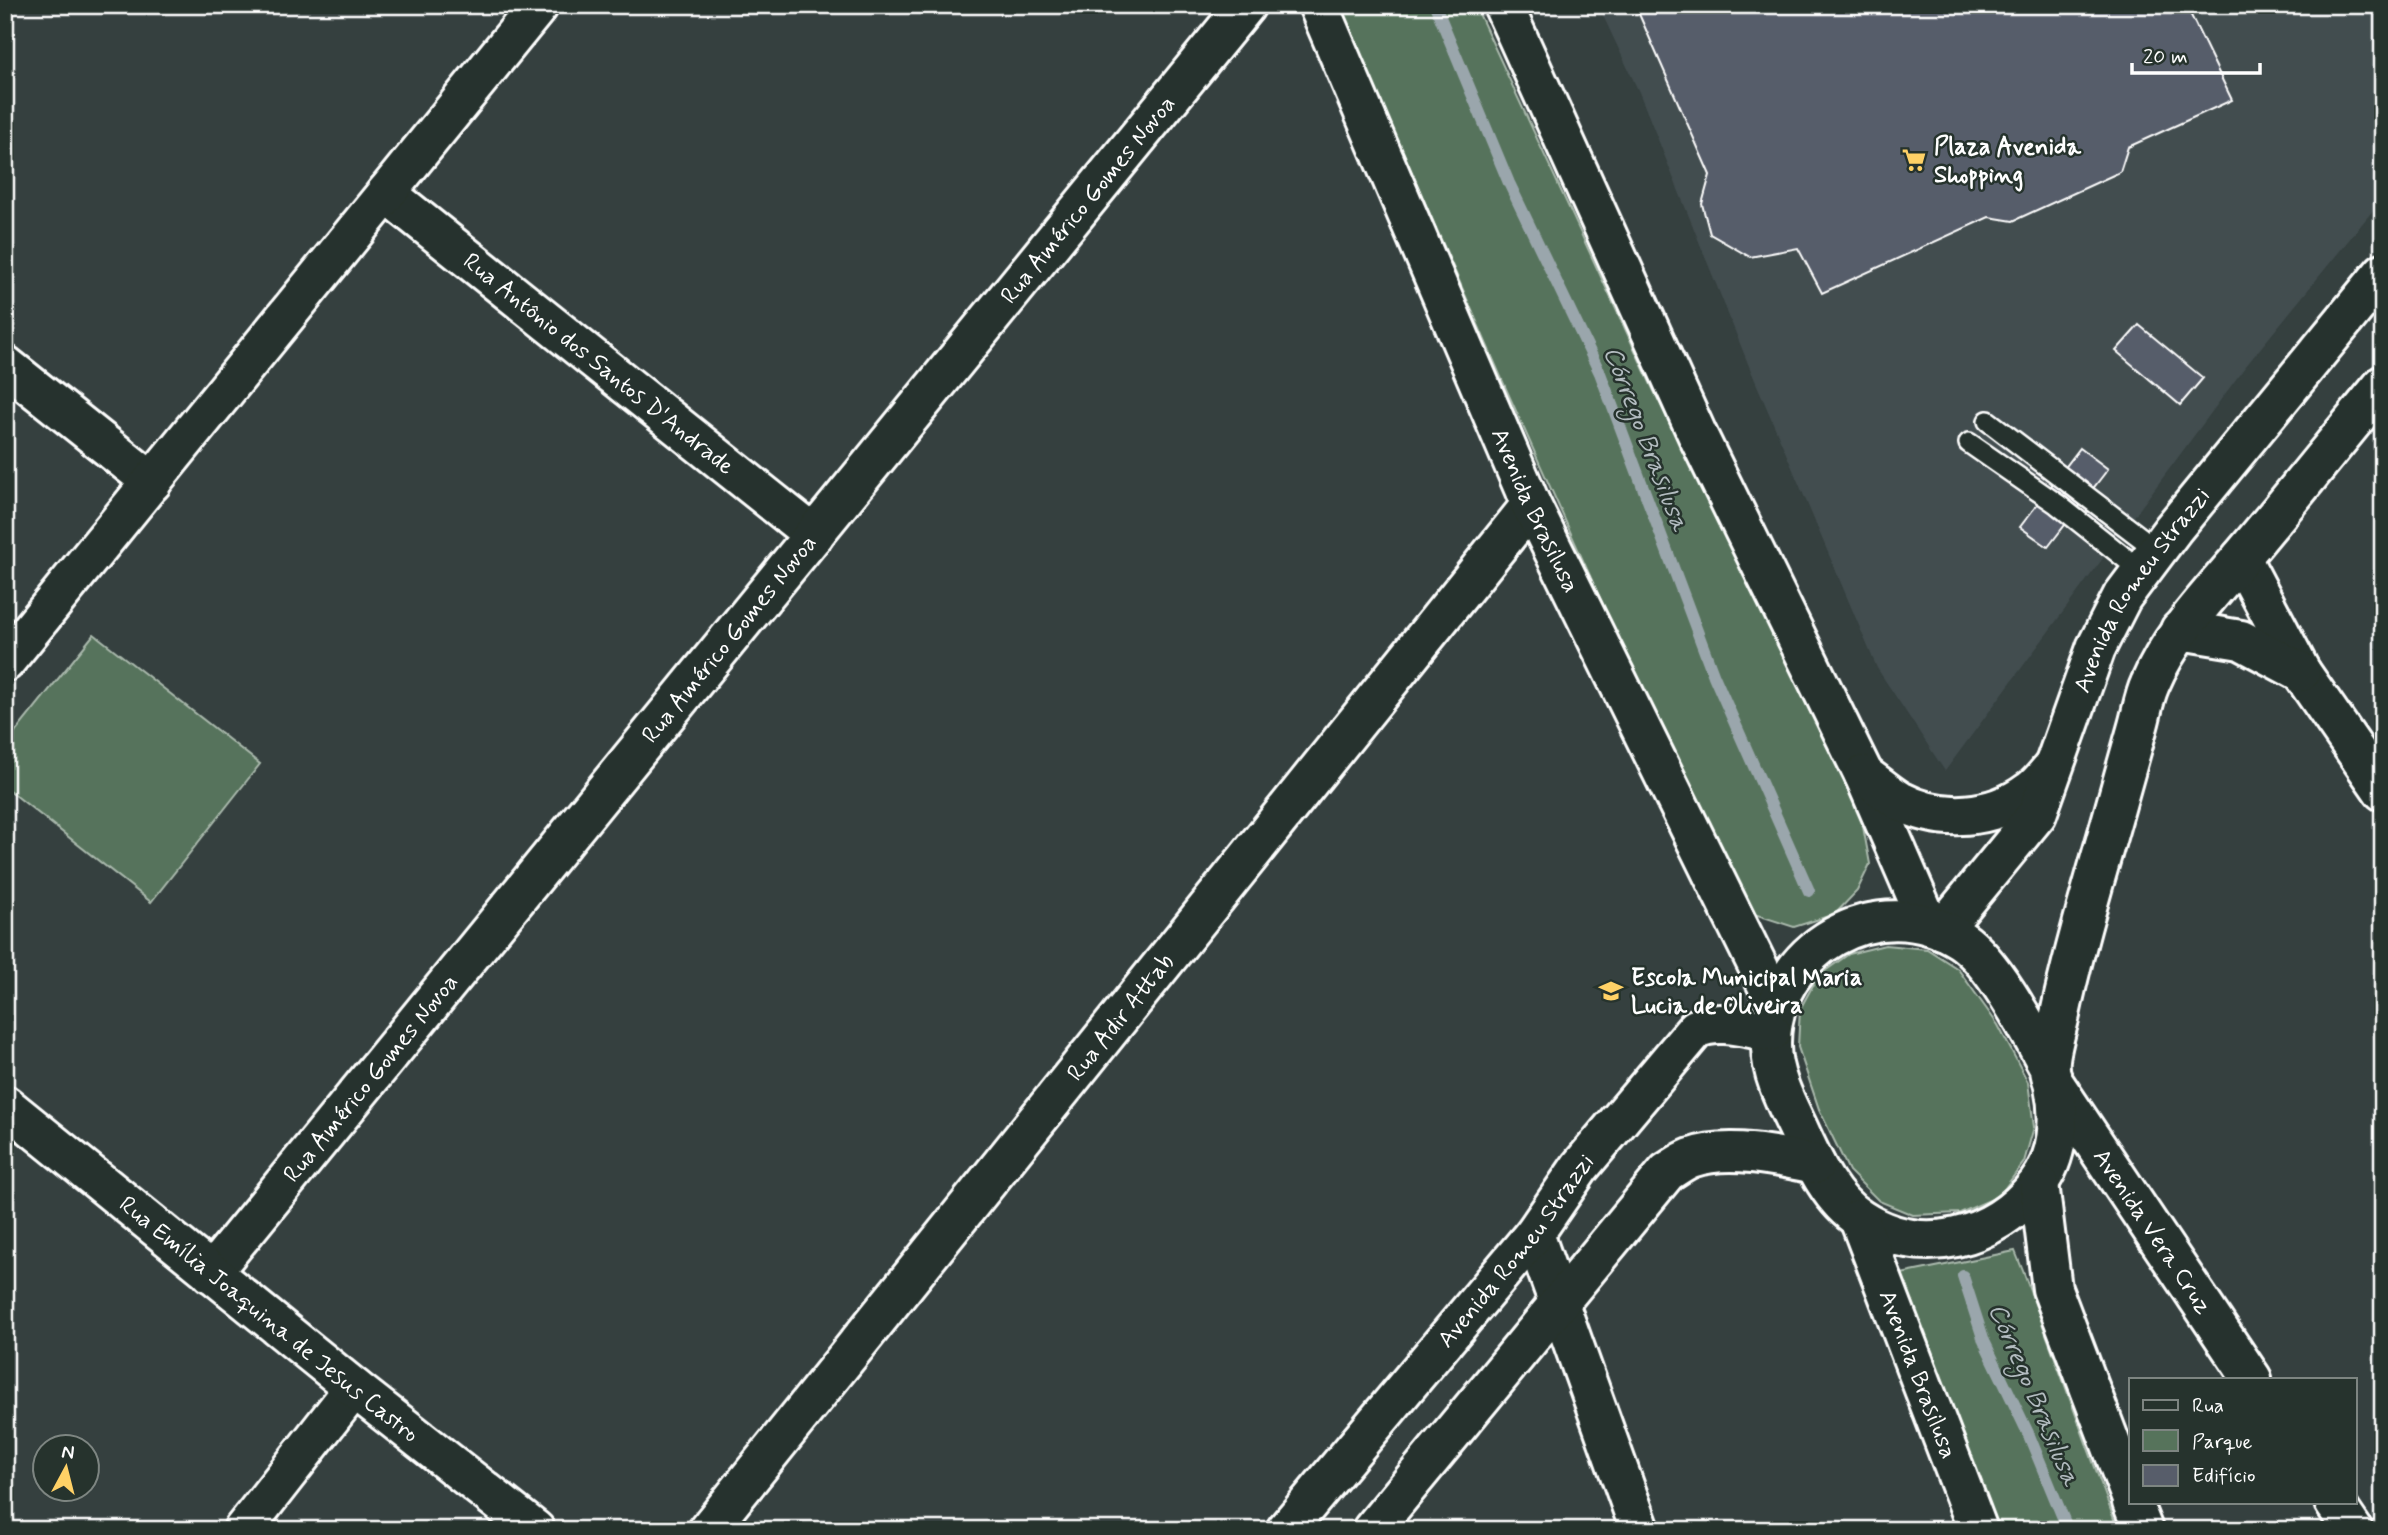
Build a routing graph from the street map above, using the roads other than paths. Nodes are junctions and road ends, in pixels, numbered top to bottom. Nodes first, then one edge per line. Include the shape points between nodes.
1 (539, 5) edge
2 (1246, 5) edge
3 (1318, 5) edge
4 (1503, 5) edge
5 (386, 193) junction
6 (2383, 273) edge
7 (5, 365) edge
8 (2383, 385) edge
9 (1988, 421) dead end
10 (1969, 443) dead end
11 (152, 482) junction
12 (1531, 505) junction
13 (814, 535) junction
14 (2241, 558) junction
15 (2149, 560) junction
16 (2180, 631) junction
17 (5, 662) edge
18 (2301, 672) junction
19 (2055, 766) junction
20 (1864, 775) junction
21 (2383, 791) edge
22 (1935, 927) junction
23 (1774, 1018) junction
24 (2052, 1075) junction
25 (5, 1105) edge
26 (1815, 1164) junction
27 (2039, 1182) junction
28 (1859, 1219) junction
29 (1534, 1234) junction
30 (211, 1273) junction
31 (1559, 1301) junction
32 (2251, 1378) edge
33 (354, 1388) junction
34 (2129, 1491) edge
35 (2134, 1504) edge
36 (2335, 1504) edge
37 (243, 1530) edge
38 (535, 1530) edge
39 (708, 1530) edge
40 (1286, 1530) edge
41 (1372, 1530) edge
42 (1640, 1530) edge
43 (1978, 1530) edge
44 (2143, 1530) edge
45 (2353, 1530) edge

1 - 5 street
2 - 13 street, Rua Américo Gomes Novoa
3 - 12 street, Avenida Brasilusa
4 - 20 street via 1698,436
5 - 11 street
5 - 13 street, Rua Antônio dos Santos D'Andrade
6 - 15 street, Avenida Romeu Strazzi
7 - 11 street
8 - 14 street, Avenida Romeu Strazzi
9 - 15 lane
10 - 15 lane via 2057,505
11 - 17 street
12 - 23 street, Avenida Brasilusa
12 - 39 street, Rua Adir Attab
13 - 30 street, Rua Américo Gomes Novoa
14 - 16 street, Avenida Romeu Strazzi
14 - 18 street
15 - 19 street, Avenida Romeu Strazzi via 2122,597 2096,648
16 - 18 street via 2241,640
16 - 24 street, Avenida Romeu Strazzi via 2150,685 2070,970
18 - 21 street
19 - 20 street via 2031,791 2001,807 1967,816 1933,813 1900,801
19 - 22 street, Avenida Romeu Strazzi via 2038,814
20 - 22 street
22 - 23 street via 1908,920 1882,921 1835,935 1797,967 1786,982
22 - 24 street, Avenida Vera Cruz via 1975,951 2016,1009
23 - 26 street via 1772,1065
23 - 29 street, Avenida Romeu Strazzi via 1706,1024 1696,1030 1580,1167
24 - 27 street via 2058,1111 2056,1144
24 - 32 street, Avenida Vera Cruz
25 - 30 street, Rua Emília Joaquina de Jesus Castro
26 - 28 street via 1835,1195
26 - 31 street via 1772,1155 1716,1153 1690,1158 1667,1172
27 - 28 street via 2016,1208 1991,1226 1964,1236 1911,1239
27 - 34 street via 2052,1289
28 - 43 street, Avenida Brasilusa
29 - 31 street
29 - 40 street, Avenida Romeu Strazzi
30 - 33 street, Rua Emília Joaquina de Jesus Castro
31 - 41 street
31 - 42 street
33 - 37 street
33 - 38 street, Rua Emília Joaquina de Jesus Castro
35 - 44 street
36 - 45 street

